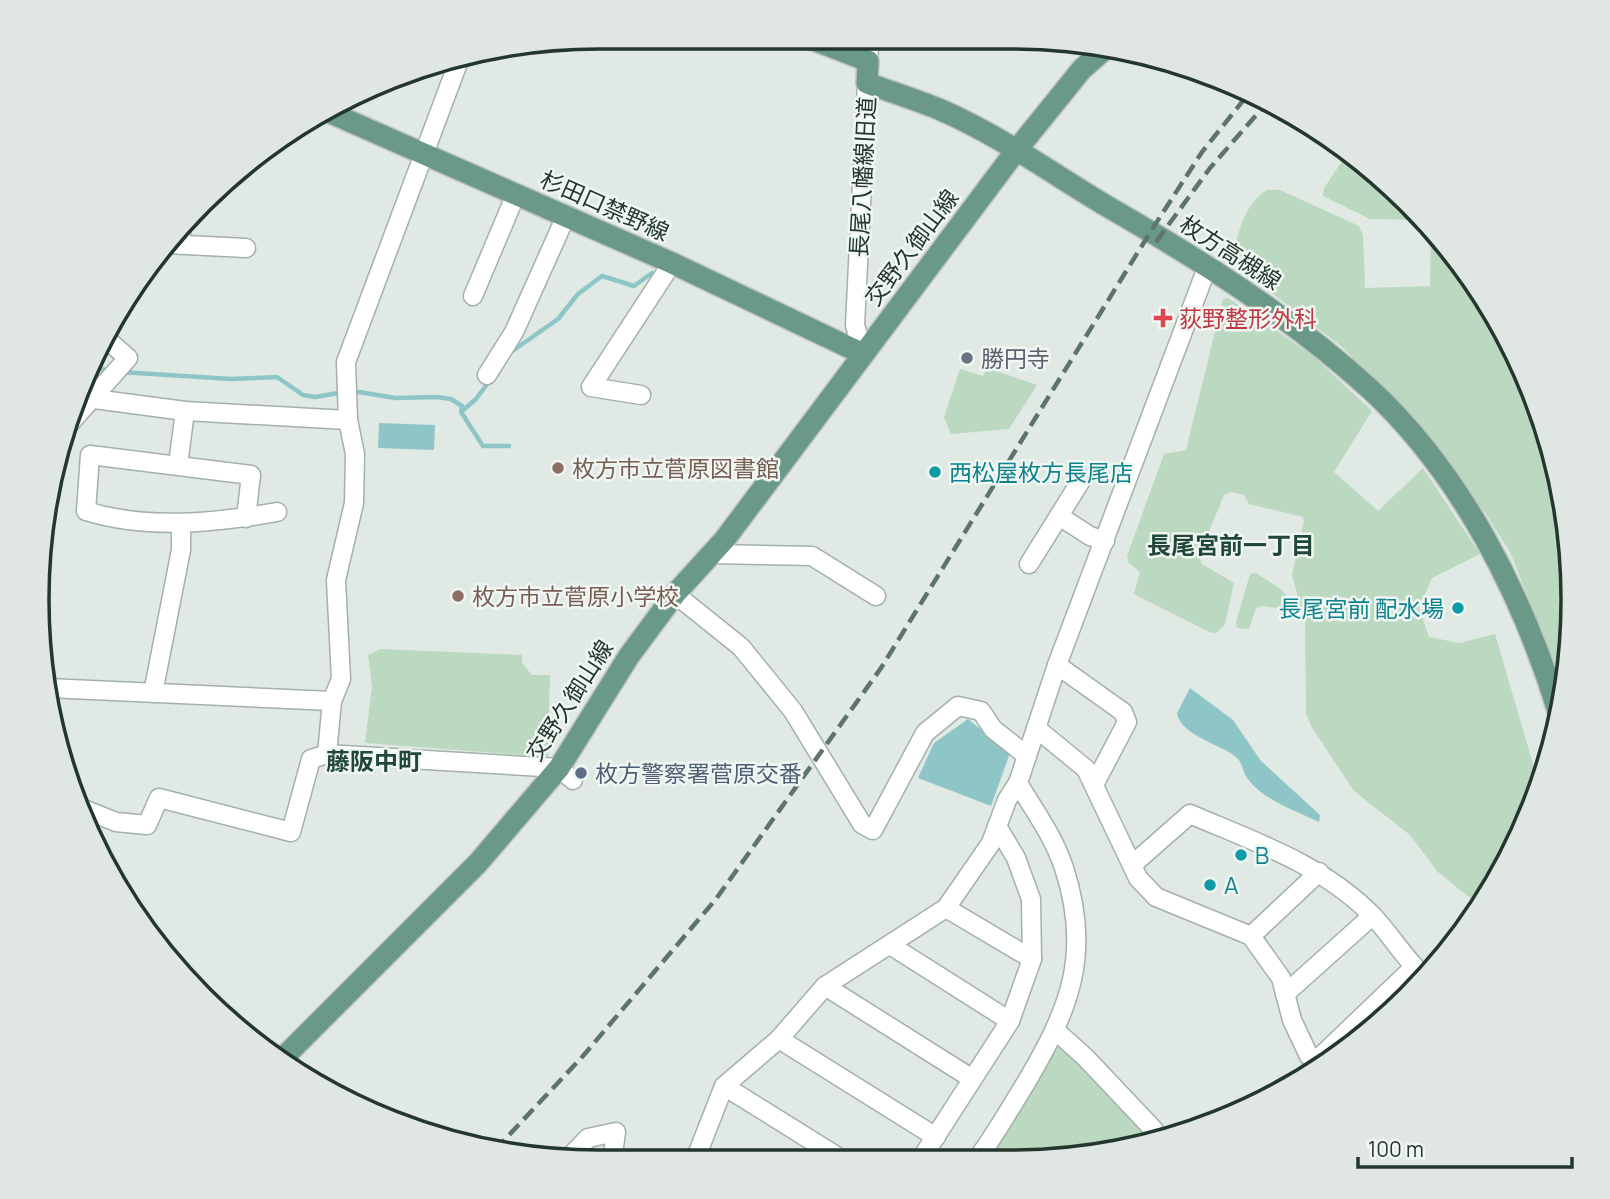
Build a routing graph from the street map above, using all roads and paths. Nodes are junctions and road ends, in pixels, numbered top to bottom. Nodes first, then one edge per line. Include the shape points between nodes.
1 (827, 49) edge
2 (869, 49) edge
3 (1093, 56) edge
4 (456, 68) edge
5 (867, 72) junction
6 (337, 116) edge
7 (1015, 152) junction
8 (424, 154) junction
9 (516, 194) junction
10 (566, 216) junction
11 (180, 244) edge
12 (246, 248) dead end
13 (672, 263) junction
14 (1208, 265) junction
15 (473, 296) dead end
16 (112, 344) edge
17 (863, 354) junction
18 (487, 374) dead end
19 (89, 395) edge
20 (641, 395) dead end
21 (87, 398) edge
22 (185, 411) junction
23 (348, 420) junction
24 (178, 465) junction
25 (1082, 479) dead end
26 (277, 512) dead end
27 (1059, 516) junction
28 (246, 518) junction
29 (181, 524) junction
30 (1105, 541) junction
31 (711, 554) junction
32 (1029, 564) dead end
33 (676, 594) junction
34 (876, 596) dead end
35 (1057, 665) junction
36 (57, 688) edge
37 (1553, 692) edge
38 (153, 693) junction
39 (332, 701) junction
40 (1036, 728) junction
41 (327, 754) junction
42 (1027, 756) junction
43 (566, 774) junction
44 (1018, 783) junction
45 (1094, 785) junction
46 (92, 812) edge
47 (997, 826) junction
48 (1132, 865) junction
49 (1319, 873) junction
50 (946, 908) junction
51 (1372, 916) junction
52 (1251, 936) junction
53 (890, 945) junction
54 (1032, 959) junction
55 (1417, 970) edge
56 (825, 986) junction
57 (1285, 994) junction
58 (1382, 1005) edge
59 (1010, 1021) junction
60 (1056, 1031) junction
61 (779, 1039) junction
62 (1341, 1040) edge
63 (288, 1053) edge
64 (1316, 1057) edge
65 (971, 1078) junction
66 (724, 1086) junction
67 (1154, 1131) edge
68 (936, 1137) junction
69 (577, 1149) edge
70 (614, 1150) edge
71 (699, 1150) edge
72 (827, 1150) edge
73 (927, 1150) edge
74 (983, 1150) edge

1 - 5 main road, 枚方高槻線
2 - 5 street, 長尾八幡線旧道
3 - 7 main road, 交野久御山線
4 - 8 street
5 - 7 main road, 枚方高槻線
5 - 17 street, 長尾八幡線旧道 via 855,325
6 - 8 main road, 杉田口禁野線
7 - 14 main road, 枚方高槻線
7 - 17 main road, 交野久御山線
8 - 9 main road, 杉田口禁野線
8 - 23 street via 346,362
9 - 10 main road, 杉田口禁野線
9 - 15 street
10 - 13 main road, 杉田口禁野線
10 - 18 street via 514,332
11 - 12 street
13 - 17 main road, 杉田口禁野線
13 - 20 street via 591,387
14 - 30 street
14 - 37 main road, 枚方高槻線 via 1314,340 1372,391 1425,451 1495,558 1527,621
16 - 19 street via 128,358
17 - 31 main road, 交野久御山線
21 - 22 street
22 - 23 street
22 - 24 street
23 - 39 street via 355,454 354,503 336,580 341,678
24 - 28 street via 251,475
24 - 29 street via 90,456 86,511
25 - 27 street
26 - 28 street
27 - 30 street
27 - 32 street
28 - 29 street
29 - 38 street via 181,550
30 - 35 street
31 - 33 main road, 交野久御山線
31 - 34 street via 812,556
33 - 42 street via 747,655 793,711 862,824 873,830 925,733 958,706 981,711 993,729
33 - 43 main road, 交野久御山線 via 629,656
35 - 40 street
35 - 45 street via 1123,712 1128,722
36 - 38 street
38 - 39 street
39 - 41 street
40 - 42 street
40 - 45 street via 1087,769
41 - 43 street
41 - 46 street via 311,760 291,832 159,797 148,825 116,822
42 - 44 street
43 - 63 main road, 交野久御山線
44 - 47 street
44 - 60 street via 1064,866 1077,925 1075,976
45 - 48 street
47 - 50 street via 992,843
47 - 54 street via 1016,858 1031,899
48 - 49 street via 1190,814
48 - 52 street via 1156,897
49 - 51 street
49 - 52 street
50 - 53 street
50 - 54 street
51 - 55 street
51 - 57 street
52 - 57 street via 1281,978
53 - 56 street
53 - 59 street
54 - 59 street
56 - 61 street
56 - 65 street
57 - 64 street via 1309,1056
58 - 62 street
59 - 65 street
60 - 67 street
60 - 74 street
61 - 66 street
61 - 68 street
65 - 68 street
66 - 71 street
66 - 72 street
68 - 73 street
69 - 70 street via 588,1138 616,1132

